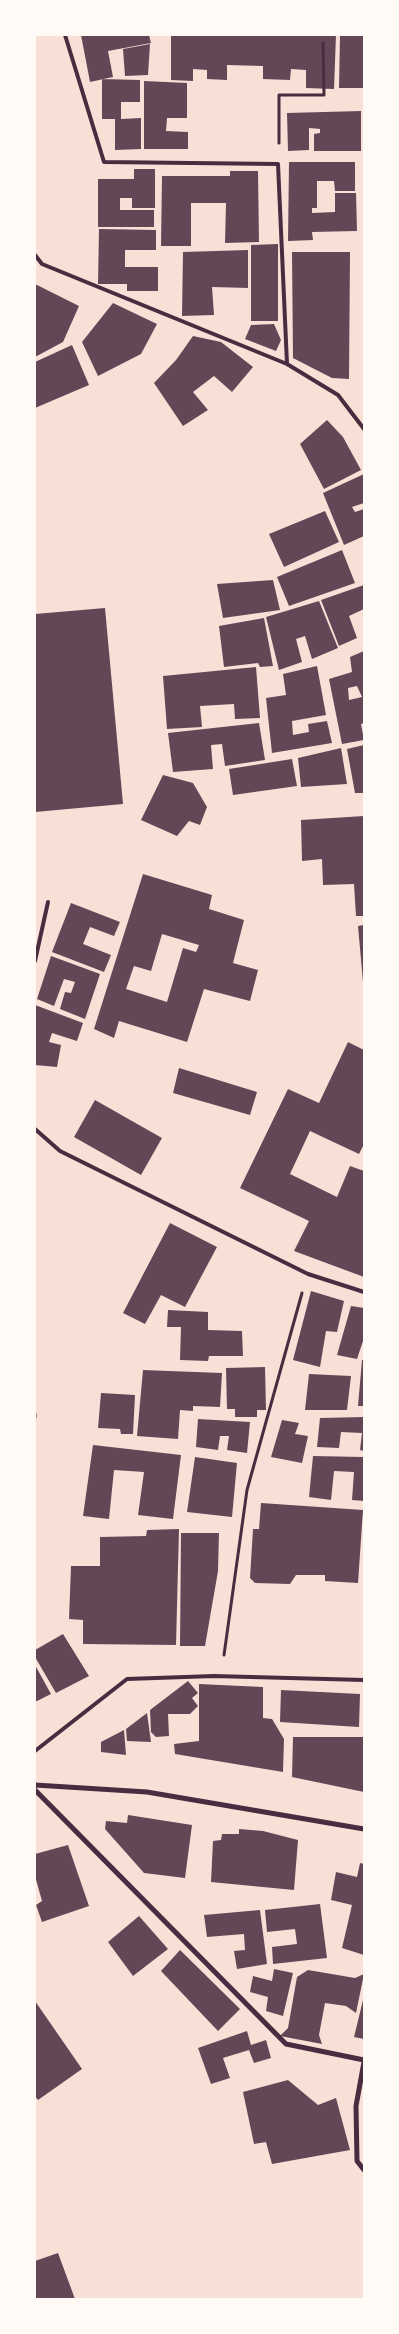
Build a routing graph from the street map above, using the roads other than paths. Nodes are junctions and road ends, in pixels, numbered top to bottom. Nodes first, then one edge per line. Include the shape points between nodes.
1 (65, 35) edge
2 (35, 255) edge
3 (287, 364) junction
4 (364, 429) edge
5 (48, 902) dead end
6 (35, 961) edge
7 (35, 1129) edge
8 (364, 1292) edge
9 (364, 1680) edge
10 (35, 1751) edge
11 (35, 1785) edge
12 (35, 1790) edge
13 (364, 1829) edge
14 (364, 2061) edge
15 (364, 2170) edge

1 - 3 lane via 104,162 278,164
2 - 3 lane via 42,264
3 - 4 lane via 338,395
5 - 6 lane
7 - 8 lane via 60,1151 308,1274
9 - 10 lane via 214,1676 127,1679
11 - 13 street via 147,1792
12 - 14 street via 286,2044
14 - 15 street via 356,2106 358,2161

